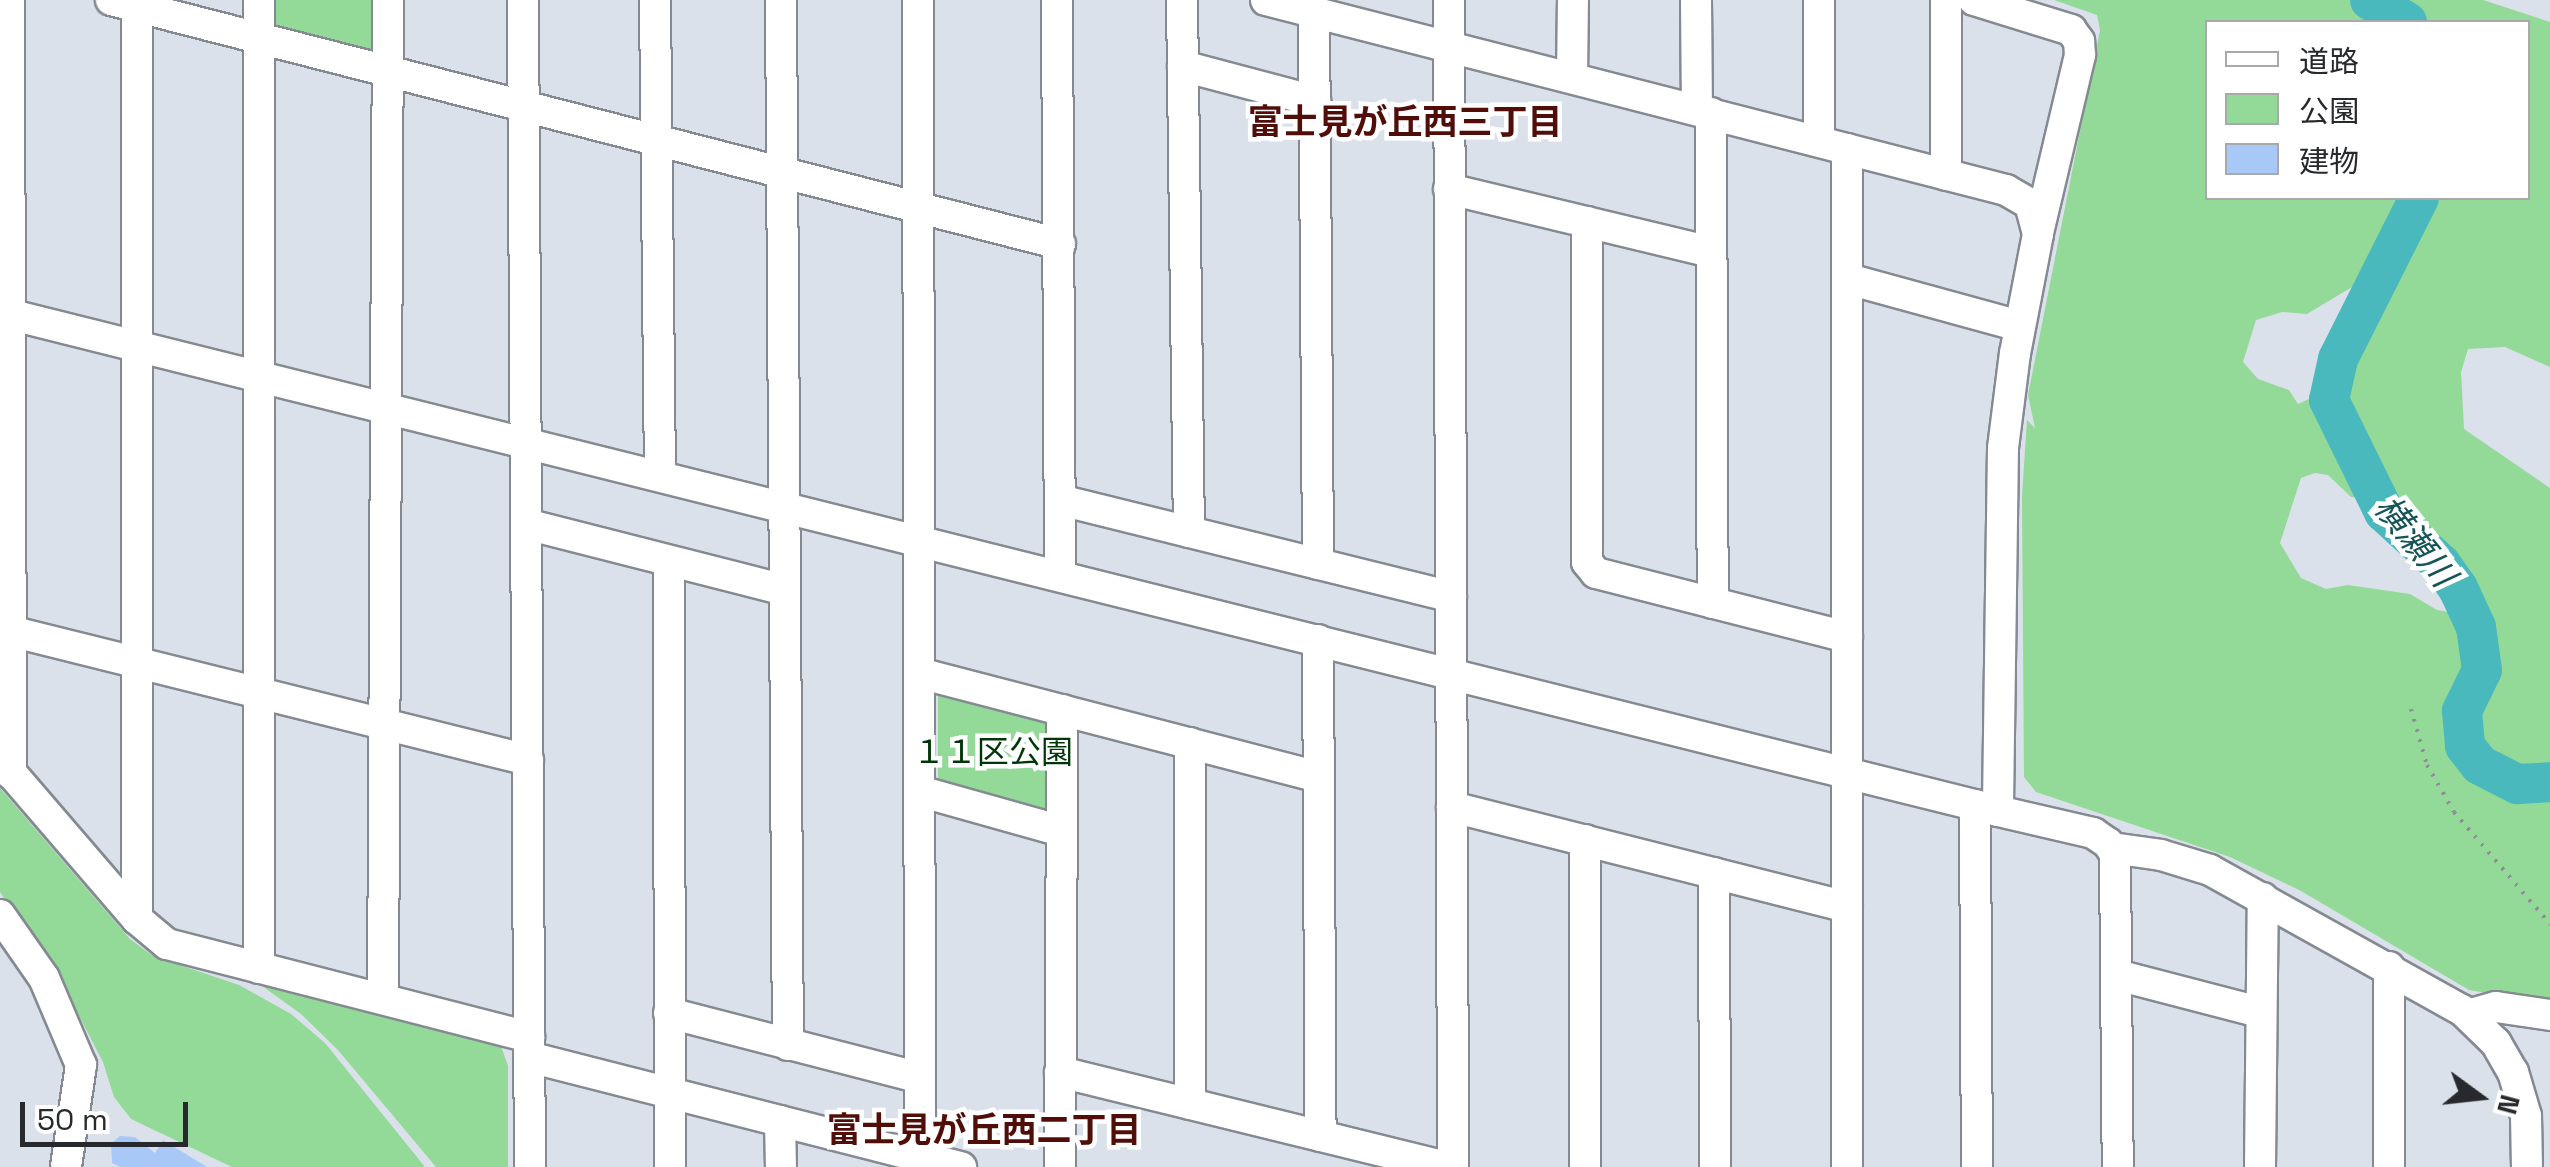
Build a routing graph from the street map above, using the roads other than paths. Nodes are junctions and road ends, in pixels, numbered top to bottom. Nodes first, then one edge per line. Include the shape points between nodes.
1 (9, 0) edge
2 (259, 0) edge
3 (388, 0) edge
4 (523, 0) edge
5 (655, 0) edge
6 (782, 0) edge
7 (918, 0) edge
8 (1057, 0) edge
9 (1182, 0) edge
10 (1266, 0) edge
11 (1448, 0) edge
12 (1573, 0) edge
13 (1696, 0) edge
14 (1819, 0) edge
15 (1946, 0) edge
16 (1974, 0) edge
17 (128, 2) edge
18 (1309, 7) edge
19 (1374, 14) edge
20 (259, 38) junction
21 (1449, 45) junction
22 (1183, 66) junction
23 (388, 71) junction
24 (1572, 78) junction
25 (1314, 101) junction
26 (524, 106) junction
27 (1704, 111) junction
28 (656, 140) junction
29 (1833, 145) junction
30 (782, 172) junction
31 (1946, 174) junction
32 (1450, 189) junction
33 (918, 208) junction
34 (1587, 222) junction
35 (2038, 234) junction
36 (1060, 244) junction
37 (1711, 252) junction
38 (1848, 279) junction
39 (5, 312) edge
40 (2020, 326) junction
41 (138, 345) junction
42 (259, 375) junction
43 (386, 407) junction
44 (526, 442) junction
45 (660, 476) junction
46 (1060, 500) junction
47 (784, 506) junction
48 (526, 524) junction
49 (1189, 532) junction
50 (919, 540) junction
51 (669, 561) junction
52 (1318, 564) junction
53 (1060, 576) junction
54 (785, 590) junction
55 (1451, 597) junction
56 (1713, 603) junction
57 (10, 631) junction
58 (1847, 637) junction
59 (1318, 640) junction
60 (137, 662) junction
61 (919, 673) junction
62 (1452, 674) junction
63 (259, 694) junction
64 (1062, 710) junction
65 (385, 725) junction
66 (1190, 743) junction
67 (528, 760) junction
68 (5, 767) edge
69 (1847, 773) junction
70 (1319, 777) junction
71 (920, 791) junction
72 (1452, 807) junction
73 (1987, 808) junction
74 (1061, 831) junction
75 (1586, 840) junction
76 (2112, 848) junction
77 (1714, 873) junction
78 (2263, 898) junction
79 (1847, 906) junction
80 (0, 915) edge
81 (137, 919) junction
82 (2389, 967) junction
83 (259, 968) junction
84 (2117, 975) junction
85 (383, 1000) junction
86 (2259, 1012) junction
87 (669, 1013) junction
88 (2468, 1015) junction
89 (2550, 1015) edge
90 (788, 1045) junction
91 (529, 1047) junction
92 (1060, 1072) junction
93 (920, 1078) junction
94 (670, 1092) junction
95 (1190, 1104) junction
96 (2537, 1105) edge
97 (780, 1121) junction
98 (1322, 1136) junction
99 (920, 1162) edge
100 (66, 1167) edge
101 (530, 1167) edge
102 (670, 1167) edge
103 (781, 1167) edge
104 (961, 1167) edge
105 (1060, 1167) edge
106 (1450, 1167) edge
107 (1585, 1167) edge
108 (1715, 1167) edge
109 (1847, 1167) edge
110 (1977, 1167) edge
111 (2118, 1167) edge
112 (2260, 1167) edge
113 (2389, 1167) edge
114 (2527, 1167) edge

1 - 39 street
2 - 20 street
3 - 23 street
4 - 26 street
5 - 28 street
6 - 30 street
7 - 33 street
8 - 36 street
9 - 22 street
10 - 18 street
11 - 21 street
12 - 24 street
13 - 27 street
14 - 29 street
15 - 31 street
16 - 35 street via 2071,30 2079,41
17 - 20 street
17 - 41 street
18 - 19 street
18 - 25 street
19 - 21 street
20 - 23 street
20 - 42 street
21 - 24 street
21 - 32 street
22 - 25 street
22 - 49 street
23 - 26 street
23 - 43 street
24 - 27 street
25 - 52 street
26 - 28 street
26 - 44 street
27 - 29 street
27 - 37 street
28 - 30 street
28 - 45 street
29 - 31 street
29 - 38 street
30 - 33 street
30 - 47 street
31 - 35 street via 2020,195 2036,214
32 - 34 street
32 - 55 street
33 - 36 street
33 - 50 street
34 - 37 street
34 - 56 street via 1587,562 1596,573
35 - 40 street
36 - 46 street
37 - 56 street
38 - 40 street
38 - 58 street
39 - 41 street
39 - 57 street
40 - 73 street via 2001,489
41 - 42 street
41 - 60 street
42 - 43 street
42 - 63 street
43 - 44 street
43 - 65 street
44 - 45 street
44 - 48 street
45 - 47 street
46 - 49 street
46 - 53 street
47 - 50 street
47 - 54 street
48 - 51 street
48 - 67 street
49 - 52 street
50 - 53 street
50 - 61 street
51 - 54 street
51 - 87 street
52 - 55 street
53 - 59 street
54 - 90 street
55 - 62 street
56 - 58 street
57 - 60 street
57 - 68 street
58 - 69 street
59 - 62 street
59 - 70 street
60 - 63 street
60 - 81 street
61 - 64 street
61 - 71 street
62 - 69 street
62 - 72 street
63 - 65 street
63 - 83 street
64 - 66 street
64 - 74 street
65 - 67 street
65 - 85 street
66 - 70 street
66 - 95 street
67 - 91 street
68 - 81 street
69 - 73 street
69 - 79 street
70 - 98 street
71 - 74 street
71 - 93 street
72 - 75 street
72 - 106 street
73 - 76 street via 2092,833
73 - 110 street
74 - 92 street
75 - 77 street
75 - 107 street
76 - 78 street via 2194,864
76 - 84 street
77 - 79 street
77 - 108 street
78 - 82 street
78 - 86 street
79 - 109 street
80 - 100 street via 44,978 81,1065
81 - 83 street via 167,944
82 - 88 street
82 - 113 street
83 - 85 street
84 - 86 street
84 - 111 street
85 - 91 street
86 - 112 street
87 - 90 street
87 - 94 street
88 - 89 street via 2496,1008
88 - 96 street
90 - 93 street
91 - 94 street
91 - 101 street
92 - 95 street
92 - 105 street
93 - 99 street
94 - 97 street
94 - 102 street
95 - 98 street
96 - 114 street
97 - 99 street
97 - 103 street
98 - 106 street
99 - 104 street

